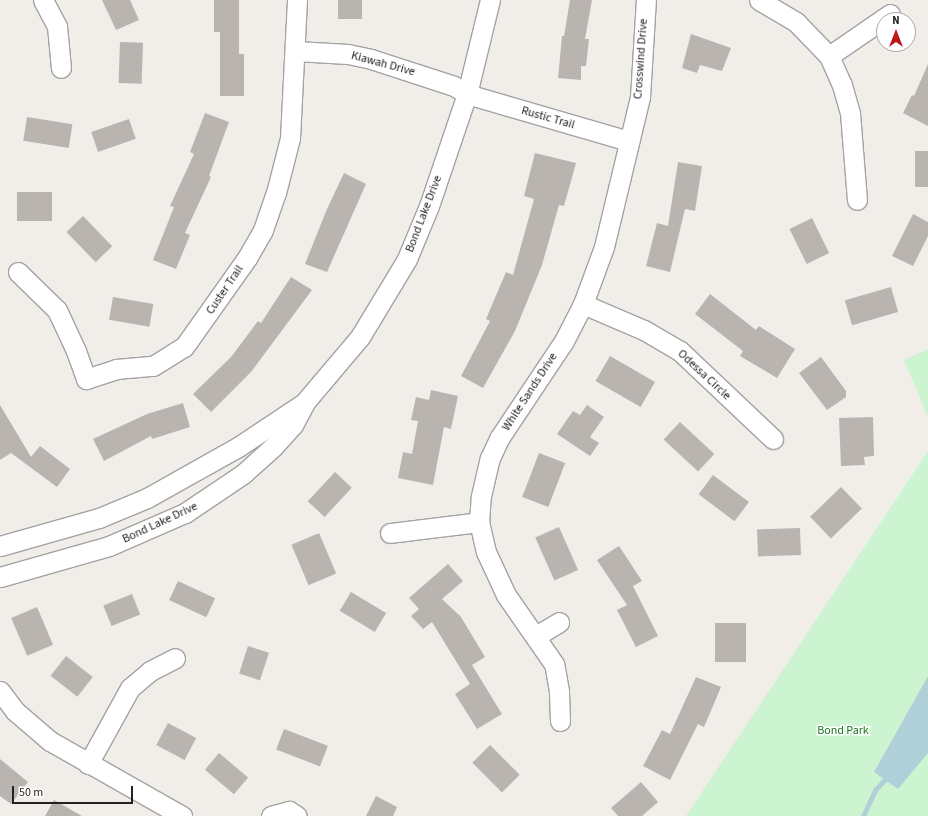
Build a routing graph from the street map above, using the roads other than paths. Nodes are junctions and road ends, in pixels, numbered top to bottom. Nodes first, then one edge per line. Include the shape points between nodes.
1 (43, 0) edge
2 (297, 0) edge
3 (490, 0) edge
4 (646, 0) edge
5 (759, 0) edge
6 (876, 24) edge
7 (295, 51) junction
8 (829, 56) junction
9 (61, 68) dead end
10 (466, 94) junction
11 (629, 141) junction
12 (857, 200) dead end
13 (18, 272) dead end
14 (583, 304) junction
15 (306, 402) junction
16 (773, 439) dead end
17 (480, 522) junction
18 (390, 533) dead end
19 (0, 546) edge
20 (0, 577) edge
21 (559, 622) dead end
22 (536, 636) junction
23 (175, 658) dead end
24 (0, 691) edge
25 (560, 721) dead end
26 (88, 764) junction
27 (182, 816) edge
28 (270, 816) edge
29 (297, 816) edge

1 - 9 street via 57,26
2 - 7 street, Custer Trail
3 - 10 street, Bond Lake Drive
4 - 11 street, Crosswind Drive via 640,98
5 - 8 street via 796,22
6 - 8 street
7 - 10 street, Kiawah Drive via 348,54 370,59 454,86
7 - 13 street, Custer Trail via 290,138 283,171 268,216 238,273 184,347 174,355 153,366 116,369 86,379 57,310
8 - 12 street via 842,84 850,113
10 - 11 street, Rustic Trail
10 - 15 street, Bond Lake Drive via 429,206 406,260 360,337
11 - 14 street, White Sands Drive via 604,247
14 - 16 street, Odessa Circle via 644,330 680,351
14 - 17 street, White Sands Drive via 564,341 500,437 490,458 481,496
15 - 19 street, Bond Lake Drive via 238,447 147,498 99,518
15 - 20 street, Bond Lake Drive via 293,425 274,446 243,474 185,513 109,546
17 - 18 street
17 - 22 street, White Sands Drive via 486,552 497,578 506,595
21 - 22 street
22 - 25 street, White Sands Drive via 554,664 559,691
23 - 26 street via 150,671 130,688
24 - 26 street via 34,729
26 - 27 street
28 - 29 street via 289,811

